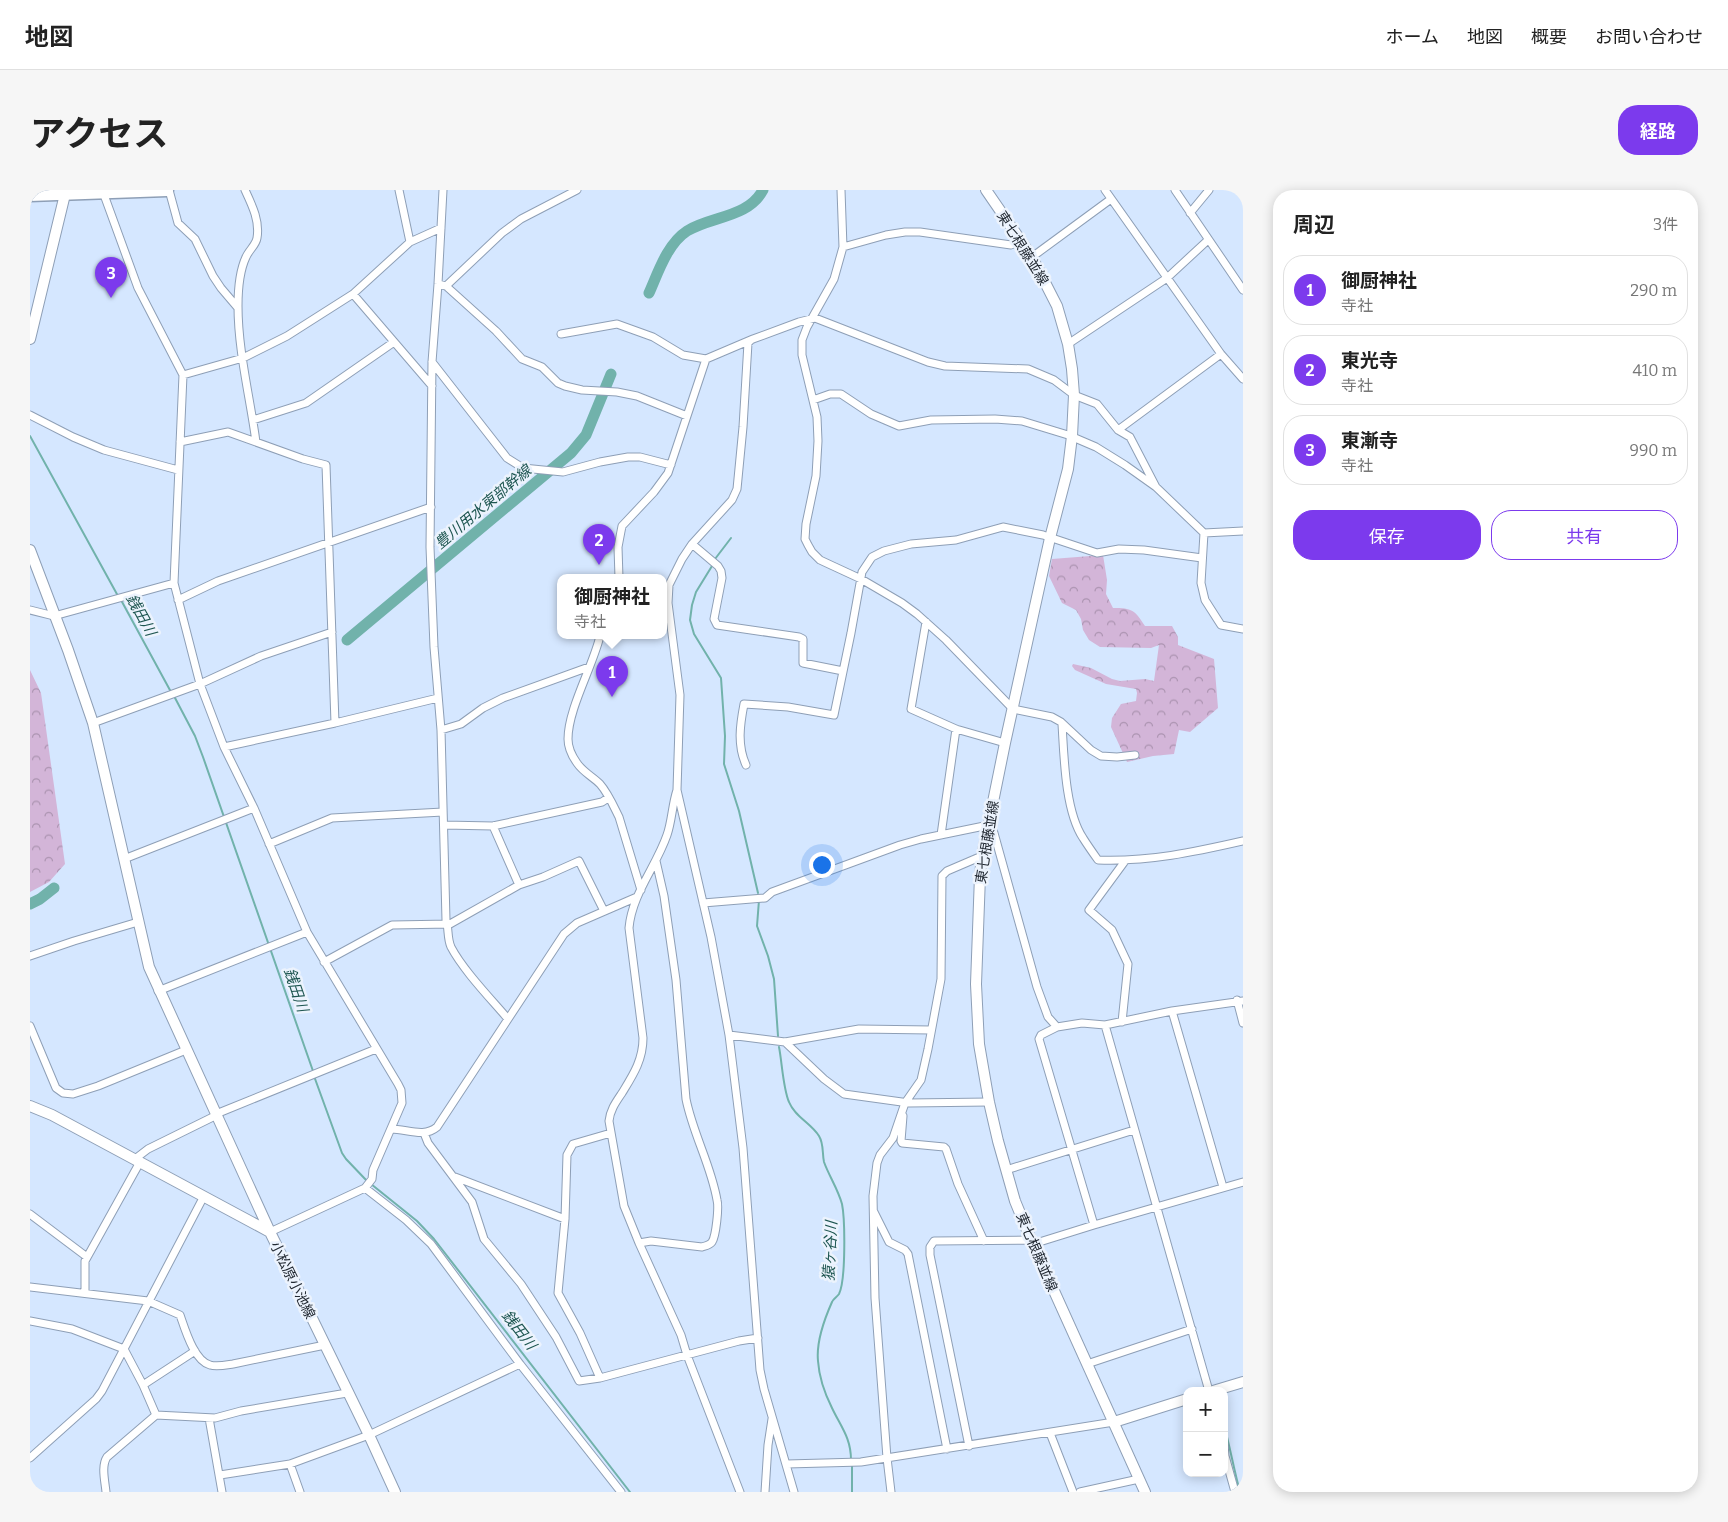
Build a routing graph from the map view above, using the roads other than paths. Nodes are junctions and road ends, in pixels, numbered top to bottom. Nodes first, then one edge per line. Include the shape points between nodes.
1 (168, 190) edge
2 (246, 190) edge
3 (399, 190) edge
4 (443, 190) edge
5 (577, 190) edge
6 (841, 190) edge
7 (986, 190) edge
8 (1105, 190) edge
9 (1176, 190) edge
10 (1209, 190) edge
11 (66, 192) edge
12 (103, 192) junction
13 (30, 196) edge
14 (1111, 199) junction
15 (1190, 213) junction
16 (441, 228) junction
17 (1208, 240) junction
18 (1020, 241) junction
19 (410, 242) junction
20 (843, 247) junction
21 (1032, 257) junction
22 (1167, 278) junction
23 (442, 285) junction
24 (1243, 290) edge
25 (352, 294) junction
26 (238, 308) junction
27 (812, 318) junction
28 (561, 334) dead end
29 (30, 339) edge
30 (750, 340) junction
31 (394, 342) junction
32 (1068, 344) junction
33 (1221, 354) junction
34 (243, 358) junction
35 (706, 359) junction
36 (432, 362) junction
37 (183, 375) junction
38 (1243, 379) edge
39 (432, 386) junction
40 (1074, 395) junction
41 (813, 400) junction
42 (30, 415) edge
43 (687, 416) junction
44 (252, 420) junction
45 (1118, 430) junction
46 (1072, 436) junction
47 (180, 442) junction
48 (256, 442) junction
49 (671, 465) junction
50 (178, 470) junction
51 (1156, 487) junction
52 (431, 507) junction
53 (1204, 532) junction
54 (1243, 532) edge
55 (1050, 538) junction
56 (329, 541) junction
57 (692, 544) junction
58 (30, 550) edge
59 (1202, 558) junction
60 (619, 574) edge
61 (861, 579) junction
62 (174, 582) junction
63 (178, 600) junction
64 (30, 610) edge
65 (54, 616) junction
66 (926, 622) junction
67 (1243, 629) edge
68 (332, 632) junction
69 (599, 639) edge
70 (589, 667) junction
71 (843, 670) junction
72 (200, 684) junction
73 (438, 698) junction
74 (1013, 709) junction
75 (93, 723) junction
76 (335, 723) junction
77 (1062, 724) junction
78 (956, 729) junction
79 (441, 730) junction
80 (1005, 743) junction
81 (224, 747) junction
82 (1135, 755) dead end
83 (746, 765) dead end
84 (677, 790) junction
85 (608, 798) junction
86 (254, 808) junction
87 (444, 812) junction
88 (444, 825) junction
89 (989, 825) junction
90 (493, 826) junction
91 (942, 835) junction
92 (1243, 841) edge
93 (269, 844) junction
94 (982, 856) junction
95 (124, 859) junction
96 (656, 861) junction
97 (1125, 861) junction
98 (519, 885) junction
99 (639, 894) junction
100 (704, 903) junction
101 (604, 911) junction
102 (138, 922) junction
103 (448, 924) junction
104 (307, 932) junction
105 (30, 956) edge
106 (324, 962) junction
107 (158, 991) junction
108 (1240, 1001) edge
109 (1172, 1011) junction
110 (508, 1019) junction
111 (1122, 1022) junction
112 (1243, 1023) edge
113 (1105, 1025) junction
114 (30, 1026) edge
115 (1057, 1027) junction
116 (932, 1030) junction
117 (729, 1035) junction
118 (785, 1042) junction
119 (376, 1049) junction
120 (186, 1050) junction
121 (989, 1102) junction
122 (905, 1103) junction
123 (30, 1106) edge
124 (216, 1114) junction
125 (391, 1129) junction
126 (1134, 1130) junction
127 (424, 1133) junction
128 (611, 1133) junction
129 (1071, 1148) junction
130 (138, 1160) junction
131 (1006, 1170) junction
132 (455, 1177) junction
133 (1243, 1182) edge
134 (1223, 1187) junction
135 (365, 1188) junction
136 (204, 1196) junction
137 (1158, 1207) junction
138 (873, 1210) junction
139 (30, 1214) edge
140 (565, 1219) junction
141 (1094, 1225) junction
142 (270, 1232) junction
143 (984, 1241) junction
144 (1032, 1242) junction
145 (639, 1243) junction
146 (87, 1257) junction
147 (30, 1287) edge
148 (85, 1293) junction
149 (148, 1301) junction
150 (30, 1321) edge
151 (1192, 1329) junction
152 (758, 1338) junction
153 (325, 1345) junction
154 (124, 1349) junction
155 (195, 1351) junction
156 (687, 1355) junction
157 (520, 1364) junction
158 (1087, 1364) junction
159 (600, 1378) junction
160 (1243, 1382) edge
161 (143, 1385) junction
162 (1210, 1387) edge
163 (1225, 1387) edge
164 (347, 1393) junction
165 (1183, 1400) edge
166 (156, 1415) junction
167 (773, 1416) junction
168 (208, 1418) junction
169 (1114, 1422) junction
170 (1050, 1433) junction
171 (369, 1435) junction
172 (969, 1446) junction
173 (947, 1450) junction
174 (30, 1458) edge
175 (887, 1458) junction
176 (290, 1464) junction
177 (787, 1464) junction
178 (1228, 1467) edge
179 (220, 1474) junction
180 (1139, 1479) junction
181 (106, 1492) edge
182 (222, 1492) edge
183 (300, 1492) edge
184 (395, 1492) edge
185 (621, 1492) edge
186 (740, 1492) edge
187 (765, 1492) edge
188 (794, 1492) edge
189 (891, 1492) edge
190 (1073, 1492) edge
191 (1080, 1492) edge
192 (1145, 1492) edge
193 (1235, 1492) edge

1 - 12 highway
1 - 26 street via 178,223 195,239 217,282
2 - 26 street via 254,210 257,237 242,270
3 - 19 street
4 - 16 street
5 - 23 street via 514,224
6 - 20 street
7 - 18 main road, 東七根藤並線
8 - 14 street
9 - 15 street
10 - 15 street
11 - 12 highway
11 - 13 highway
11 - 29 main road
12 - 37 street via 138,288
14 - 21 street
14 - 22 street
15 - 17 street
16 - 19 street
16 - 23 street
17 - 22 street
17 - 24 street
18 - 20 street via 1011,245 905,232
18 - 21 main road, 東七根藤並線
19 - 25 street
20 - 27 street via 834,279
21 - 32 main road, 東七根藤並線 via 1057,306
22 - 32 street
22 - 33 street
23 - 36 street
23 - 43 street via 496,331 522,360 542,367 565,386 637,396
25 - 31 street
25 - 34 street via 287,336
26 - 34 street
27 - 30 street
27 - 40 street via 928,362 945,366 1028,369 1054,380
27 - 41 street via 802,340 802,355
28 - 35 street via 618,324 653,337 683,355
30 - 35 street
30 - 57 street via 737,489 732,500
31 - 39 street
31 - 44 street via 306,403
32 - 40 main road, 東七根藤並線
33 - 38 street
33 - 45 street
34 - 37 street
34 - 44 street
35 - 43 street
36 - 39 street
36 - 49 street via 507,458 522,468 563,472 628,457
37 - 47 street
39 - 52 street
40 - 45 street via 1097,404
40 - 46 main road, 東七根藤並線
41 - 46 street via 841,394 871,414 899,426 931,420 995,419 1022,421
41 - 61 street via 817,417 817,467 805,539 820,560
42 - 50 street via 104,450
43 - 49 street
44 - 48 street
45 - 51 street via 1130,437
46 - 51 street via 1096,447
46 - 55 main road, 東七根藤並線 via 1068,469
47 - 48 street via 228,432
47 - 50 street
48 - 56 street via 326,465
49 - 60 street via 654,492 622,526 618,547
50 - 62 street
51 - 53 street
52 - 56 street
52 - 73 street
53 - 54 street
53 - 59 street
55 - 59 street via 1097,553 1127,549
55 - 61 street via 1003,527 956,540 911,544 872,557
55 - 74 main road, 東七根藤並線
56 - 63 street via 218,581
56 - 68 street
57 - 71 street via 721,571 714,619 717,625 799,637 803,640 802,663
57 - 84 street via 669,585 668,603 680,695
58 - 65 main road
59 - 67 street via 1200,583 1205,600 1221,625
61 - 66 street via 902,603
61 - 71 street
62 - 63 street
62 - 65 street
63 - 72 street
64 - 65 street
65 - 75 main road
66 - 74 street
66 - 78 street via 911,709
68 - 72 street via 261,656
68 - 76 street
69 - 70 street
70 - 79 street via 503,698 461,724
70 - 85 street via 569,726 568,739 570,752 579,766 602,787
71 - 83 street via 834,715 744,704 740,745
72 - 75 street
72 - 81 street
73 - 76 street
73 - 79 street
74 - 77 street via 1052,717
74 - 80 main road, 東七根藤並線
75 - 95 main road
76 - 81 street
77 - 82 street via 1101,756
77 - 97 street via 1064,767 1076,823 1098,860
78 - 80 street
78 - 91 street
79 - 87 street
80 - 89 main road, 東七根藤並線
81 - 86 street
84 - 96 street via 668,834
84 - 100 street
85 - 90 street
85 - 99 street via 619,818
86 - 93 street
86 - 95 street
87 - 88 street
87 - 93 street via 332,818
88 - 90 street
88 - 103 street
89 - 91 street
89 - 94 main road, 東七根藤並線
89 - 115 street via 994,833 1037,987 1048,1017
90 - 98 street
91 - 100 street via 893,848 772,892 764,898
92 - 97 street via 1186,854
93 - 104 street
94 - 116 street via 947,870 941,878 941,979
94 - 121 main road, 東七根藤並線 via 976,984 979,1044
95 - 102 main road
96 - 99 street
96 - 145 street via 676,980 686,1099 718,1206 713,1239 702,1247 651,1241
97 - 111 street via 1089,910 1112,930 1128,964
98 - 101 street via 579,861
98 - 103 street
99 - 101 street
99 - 128 street via 629,928 643,1050 638,1066 611,1110
100 - 117 street
101 - 110 street via 577,923 564,934
102 - 105 street
102 - 107 main road
103 - 106 street via 392,925
103 - 110 street via 451,947 460,962
104 - 106 street
104 - 107 street
106 - 119 street
107 - 120 main road
108 - 109 street
108 - 112 street
109 - 111 street
109 - 134 street
110 - 127 street via 438,1127
111 - 113 street
113 - 115 street via 1082,1023
113 - 126 street
114 - 120 street via 56,1088 63,1093 73,1094 98,1086
115 - 129 street via 1039,1039
116 - 118 street via 851,1030
116 - 122 street via 921,1080
117 - 118 street
117 - 152 street via 743,1148
118 - 122 street via 839,1092
119 - 124 street
119 - 125 street via 401,1090 402,1102
120 - 124 main road
121 - 122 street
121 - 131 main road, 東七根藤並線
122 - 138 street via 893,1138 877,1164
122 - 143 street via 902,1143 946,1149
123 - 130 main road, 小松原小池線
124 - 130 street via 148,1149
124 - 142 main road
125 - 127 street
125 - 135 street via 372,1179
126 - 129 street
126 - 137 street
127 - 132 street
128 - 140 street via 582,1140 570,1147
128 - 145 street via 624,1206
129 - 131 street
129 - 141 street
130 - 136 main road, 小松原小池線
130 - 146 street
131 - 144 main road, 東七根藤並線
132 - 140 street
132 - 159 street via 472,1202 484,1238 521,1284 556,1337 579,1381
133 - 134 street
134 - 137 street
135 - 142 street
135 - 157 street via 431,1244
136 - 142 main road, 小松原小池線
136 - 149 street
137 - 141 street
137 - 151 street
138 - 173 street via 889,1242 908,1254
138 - 175 street via 875,1298
139 - 146 street
140 - 159 street via 558,1293
141 - 144 street
142 - 153 main road, 小松原小池線
143 - 144 street
143 - 172 street via 934,1241 930,1247
144 - 158 main road, 東七根藤並線
145 - 156 street via 682,1335
146 - 148 street
147 - 148 street
148 - 149 street
149 - 154 street
149 - 155 street via 180,1315
150 - 154 street via 72,1330
151 - 158 street
151 - 162 street
152 - 156 street
152 - 167 street via 760,1370
153 - 155 street via 224,1366 209,1365
153 - 164 main road, 小松原小池線
154 - 161 street
154 - 174 street via 96,1399
155 - 161 street
156 - 159 street
156 - 186 street
157 - 171 street
157 - 185 street
158 - 169 main road, 東七根藤並線
160 - 163 main road
161 - 166 street
164 - 168 street
164 - 171 main road, 小松原小池線
165 - 169 main road
166 - 168 street
166 - 181 street via 105,1460
167 - 177 street
167 - 187 street
168 - 179 street
169 - 170 street
169 - 180 main road, 東七根藤並線
170 - 172 street
170 - 190 street
171 - 176 street
171 - 184 main road, 小松原小池線
172 - 173 street
173 - 175 street
175 - 177 street
175 - 189 street
176 - 179 street
176 - 183 street
177 - 188 street
178 - 193 street
179 - 182 street
180 - 191 street
180 - 192 main road, 東七根藤並線

